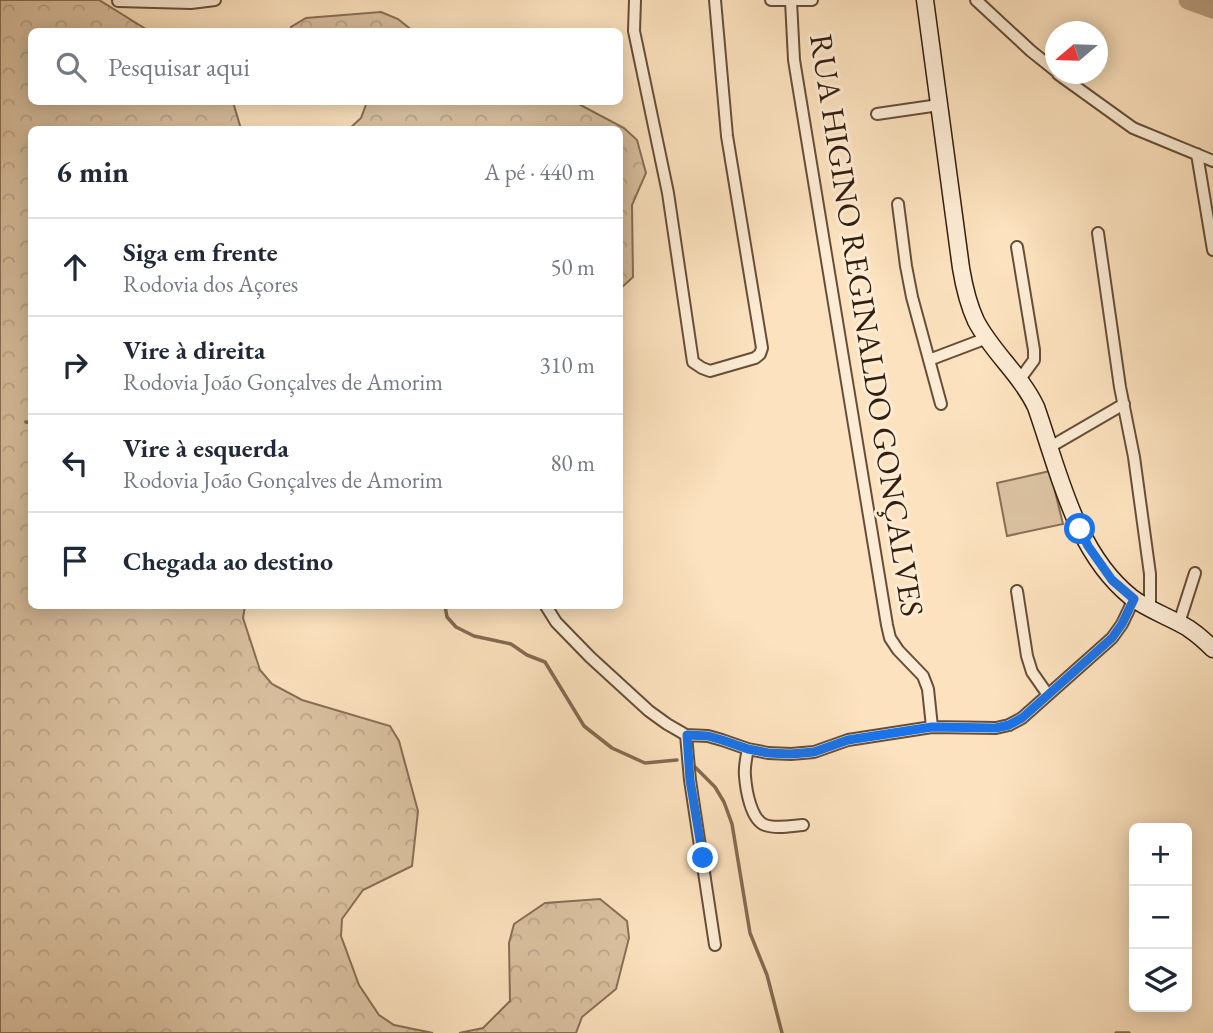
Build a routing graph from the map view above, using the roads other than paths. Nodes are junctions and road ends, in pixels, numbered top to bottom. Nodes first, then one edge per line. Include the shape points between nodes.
1 (215, 0) edge
2 (635, 0) edge
3 (715, 0) edge
4 (771, 0) edge
5 (812, 0) edge
6 (925, 0) edge
7 (976, 0) edge
8 (118, 1) edge
9 (791, 1) edge
10 (1045, 62) edge
11 (1073, 84) edge
12 (939, 105) junction
13 (877, 114) dead end
14 (1197, 154) junction
15 (1213, 161) edge
16 (898, 204) dead end
17 (1098, 233) dead end
18 (1017, 247) dead end
19 (1213, 250) edge
20 (987, 338) junction
21 (929, 360) junction
22 (1020, 379) junction
23 (941, 404) dead end
24 (1124, 404) junction
25 (1050, 447) junction
26 (1195, 573) dead end
27 (1017, 591) dead end
28 (1134, 599) junction
29 (1150, 608) junction
30 (548, 609) edge
31 (1179, 623) junction
32 (1213, 649) edge
33 (1048, 695) junction
34 (932, 727) junction
35 (687, 735) junction
36 (748, 749) junction
37 (803, 825) dead end
38 (715, 946) dead end

1 - 8 street
2 - 3 street via 634,31 668,193 693,362 710,370 755,358 762,348 727,136
4 - 9 street
5 - 9 street
6 - 12 street
7 - 10 street
9 - 34 street, RUA HIGINO REGINALDO GONÇALVES via 794,60 887,625 898,650 923,676
11 - 14 street via 1123,122
12 - 13 street
12 - 20 street via 963,278 976,321
14 - 15 street
14 - 19 street
16 - 21 street via 906,266
17 - 24 street
18 - 22 street via 1034,350 1034,360
20 - 21 street
20 - 22 street
21 - 23 street
22 - 25 street
24 - 25 street
24 - 29 street via 1150,574
25 - 28 street via 1088,546 1112,580
26 - 31 street
27 - 33 street via 1027,656
28 - 29 street
28 - 33 street via 1112,638
29 - 31 street
30 - 35 street via 590,657 649,711
31 - 32 street
33 - 34 street via 1009,725
34 - 36 street via 848,740 814,752
35 - 36 street via 708,736
35 - 38 street
36 - 37 street via 744,778 757,821 771,827

